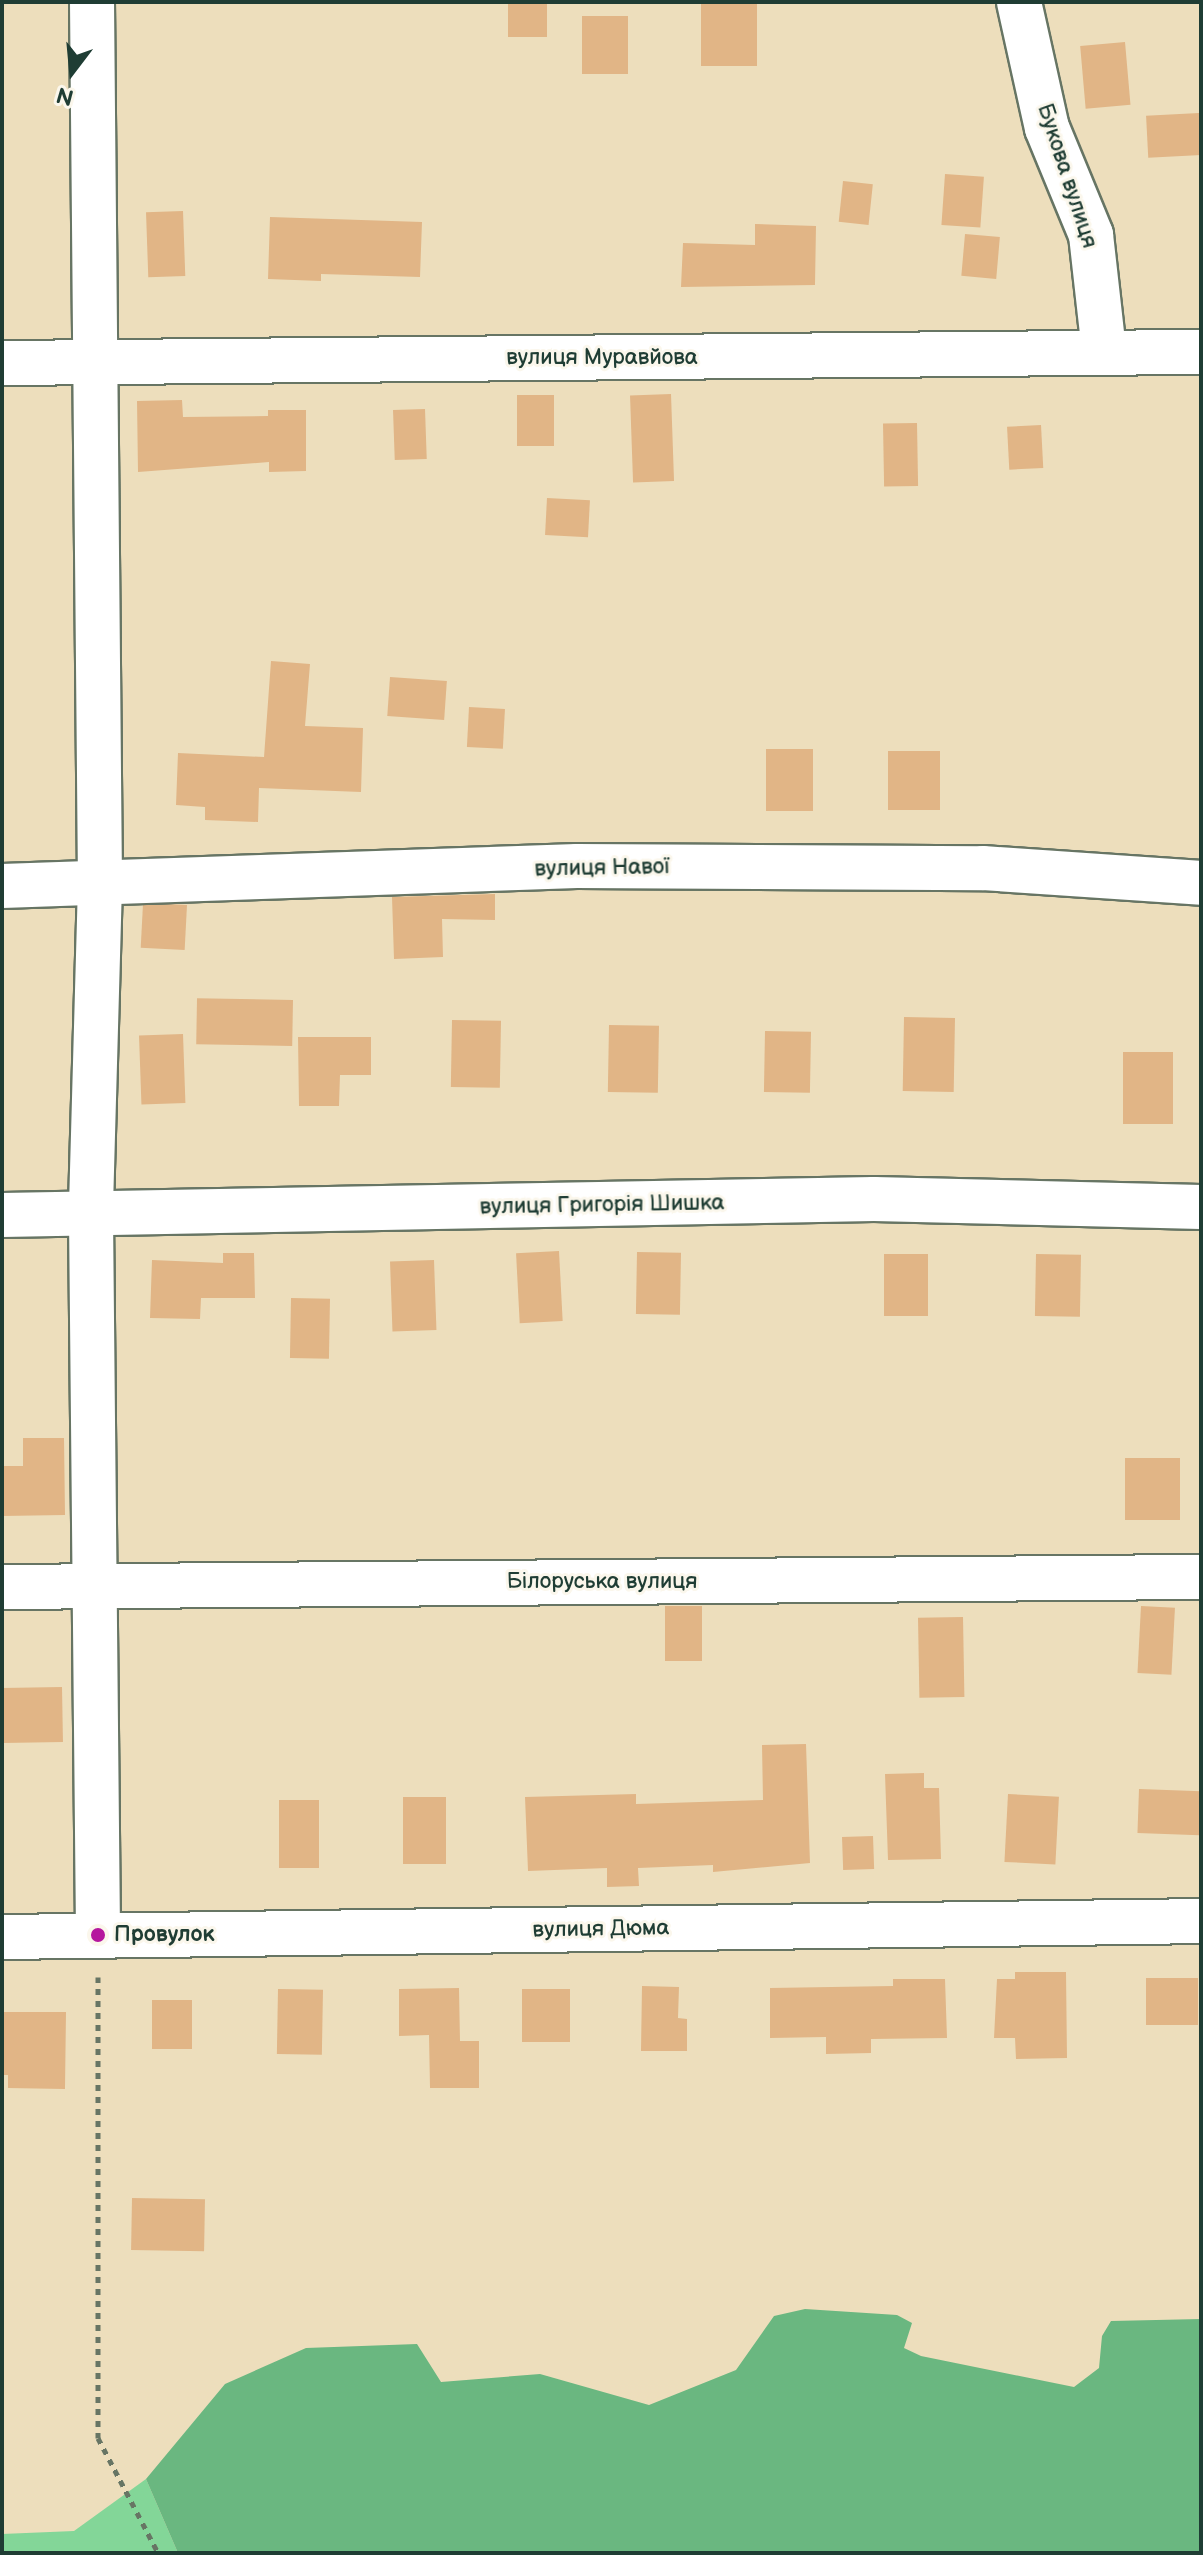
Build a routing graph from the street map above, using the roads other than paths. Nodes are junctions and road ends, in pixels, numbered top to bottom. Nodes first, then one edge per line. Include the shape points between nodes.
1 (92, 2) edge
2 (1019, 2) edge
3 (1104, 351) junction
4 (1201, 352) edge
5 (94, 362) junction
6 (2, 363) edge
7 (1201, 883) edge
8 (100, 884) junction
9 (2, 886) edge
10 (1201, 1207) edge
11 (2, 1215) edge
12 (91, 1216) junction
13 (1201, 1577) edge
14 (2, 1587) edge
15 (94, 1587) junction
16 (1201, 1921) edge
17 (98, 1935) junction
18 (2, 1937) edge

1 - 5 street
2 - 3 street, Букова вулиця via 1047,128 1091,235
3 - 4 street, вулиця Муравйова
3 - 5 street, вулиця Муравйова
5 - 6 street, вулиця Муравйова
5 - 8 street
7 - 8 street, вулиця Навої via 983,868 577,866
8 - 9 street, вулиця Навої
8 - 12 street
10 - 12 street, вулиця Григорія Шишка via 874,1199
11 - 12 street, вулиця Григорія Шишка
12 - 15 street
13 - 15 street, Білоруська вулиця
14 - 15 street, Білоруська вулиця
15 - 17 street
16 - 17 street, вулиця Дюма
17 - 18 street, вулиця Дюма

